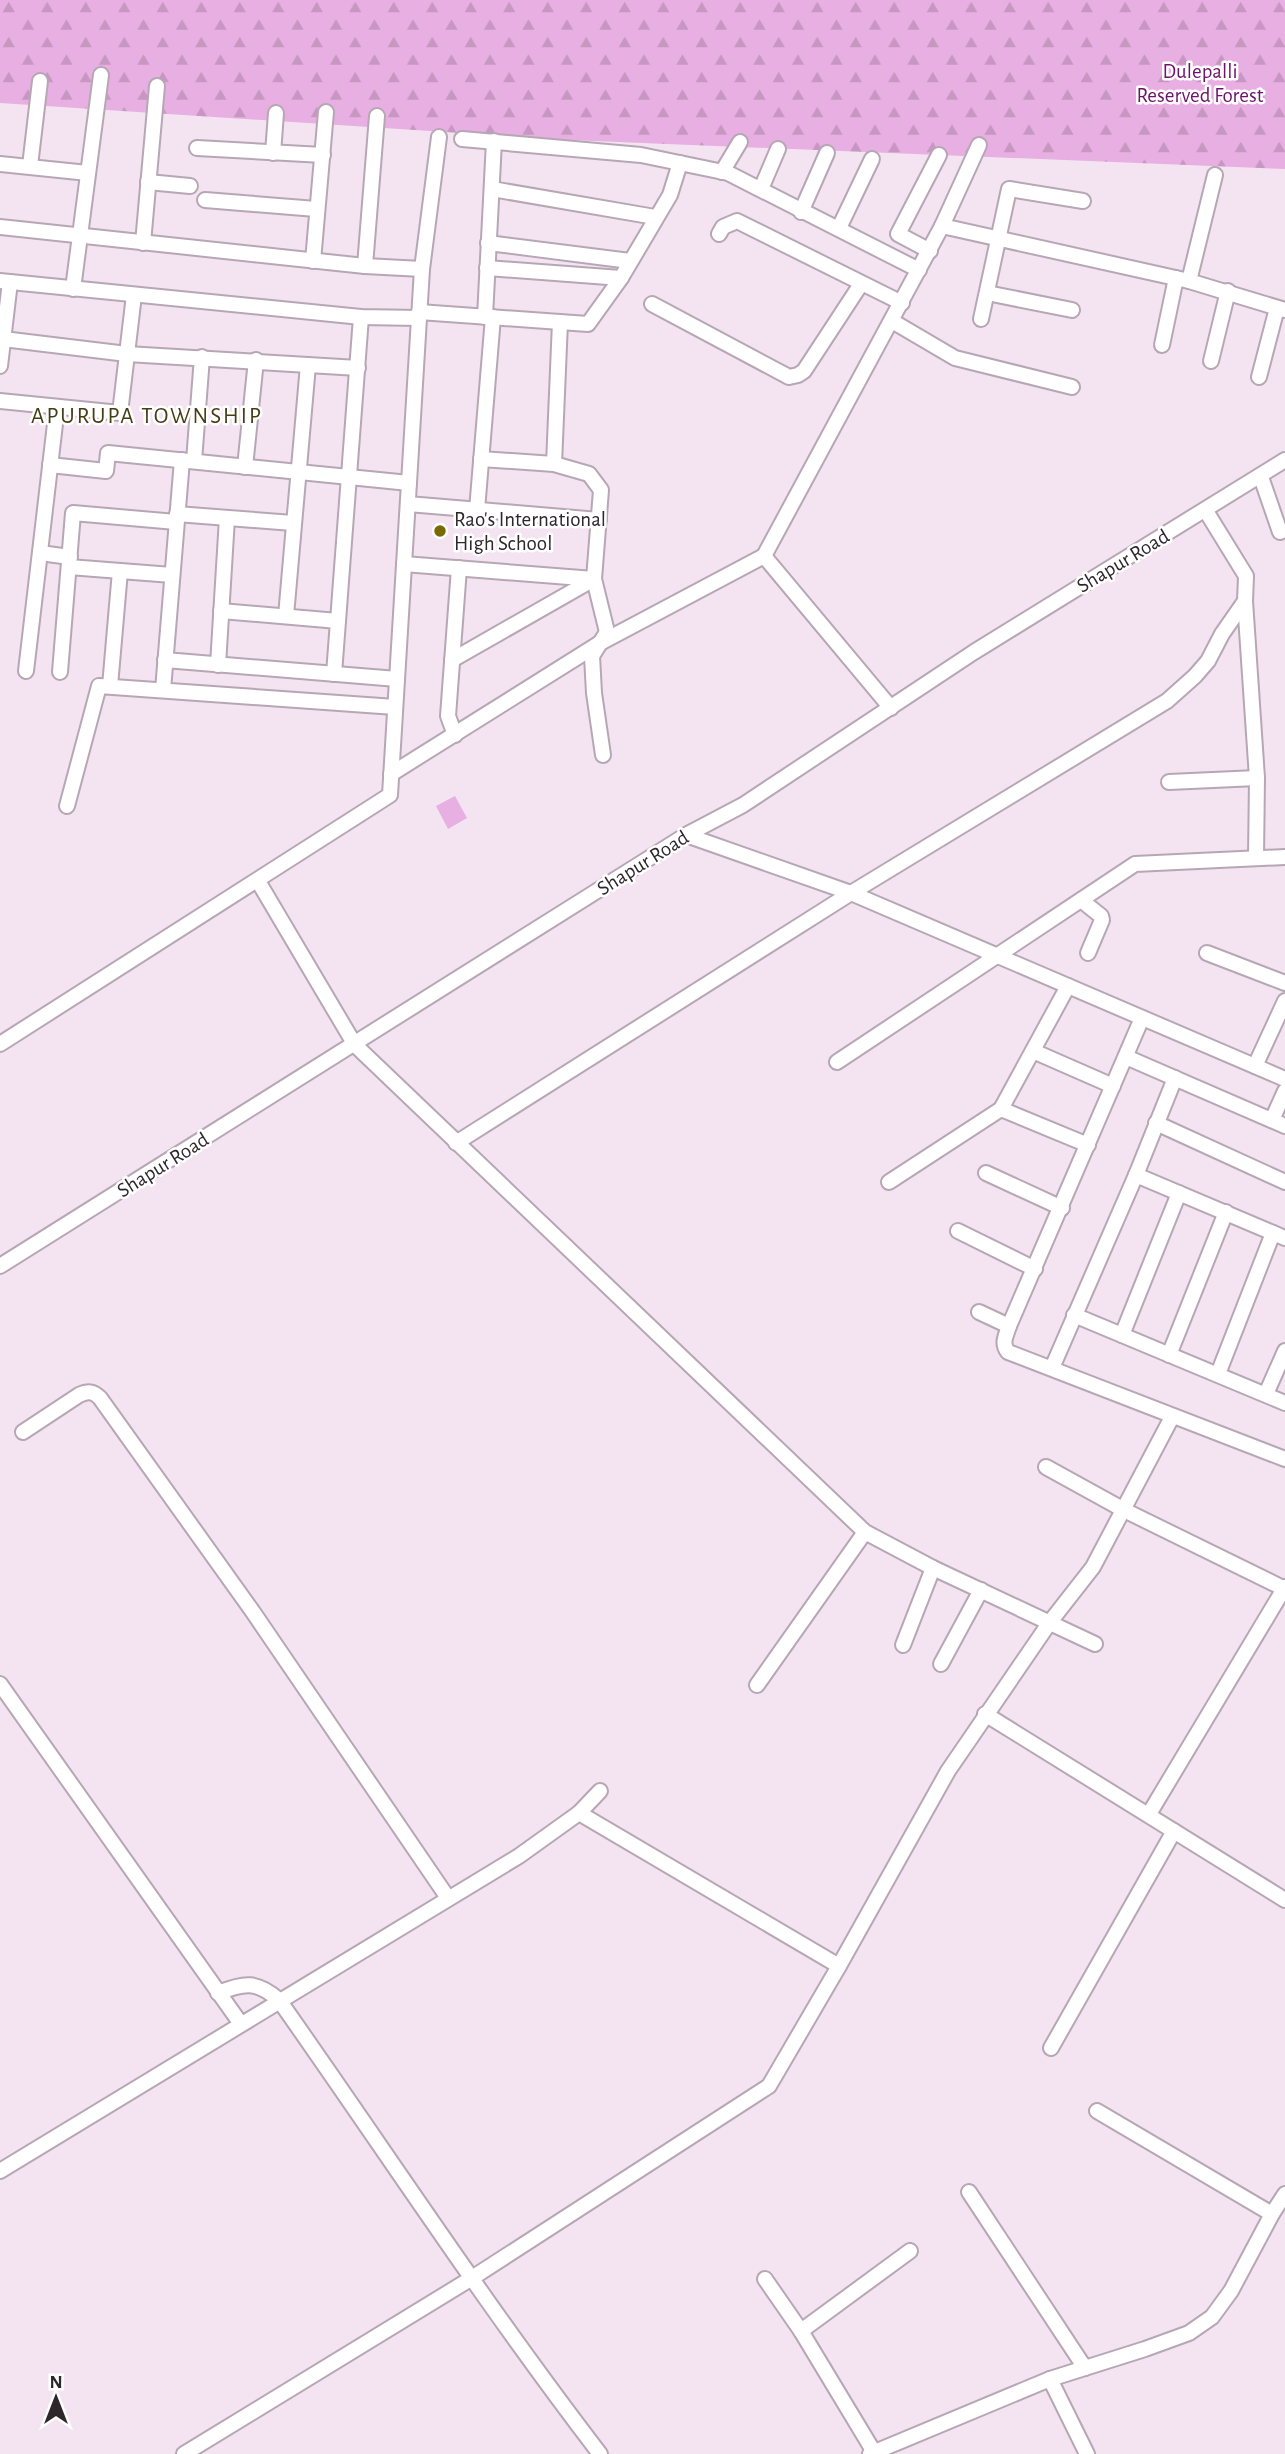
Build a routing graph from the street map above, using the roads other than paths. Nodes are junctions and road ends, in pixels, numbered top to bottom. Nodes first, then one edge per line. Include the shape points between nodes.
1 (101, 75) dead end
2 (40, 81) dead end
3 (157, 86) dead end
4 (327, 112) dead end
5 (276, 113) dead end
6 (377, 116) dead end
7 (439, 137) dead end
8 (462, 139) dead end
9 (494, 141) junction
10 (740, 142) dead end
11 (979, 145) dead end
12 (197, 148) dead end
13 (778, 149) dead end
14 (273, 153) junction
15 (827, 153) dead end
16 (323, 155) junction
17 (939, 155) dead end
18 (872, 159) dead end
19 (680, 163) junction
20 (0, 164) edge
21 (30, 166) junction
22 (722, 172) junction
23 (88, 173) junction
24 (1215, 175) dead end
25 (148, 182) junction
26 (190, 186) dead end
27 (492, 189) junction
28 (761, 190) junction
29 (205, 200) dead end
30 (1083, 201) dead end
31 (316, 209) junction
32 (802, 212) junction
33 (655, 217) junction
34 (942, 226) junction
35 (0, 227) edge
36 (839, 228) junction
37 (719, 234) dead end
38 (80, 236) junction
39 (998, 240) junction
40 (143, 243) junction
41 (488, 243) junction
42 (930, 251) junction
43 (313, 261) junction
44 (630, 261) junction
45 (365, 267) junction
46 (487, 268) junction
47 (422, 270) junction
48 (919, 270) junction
49 (621, 278) junction
50 (1182, 279) junction
51 (5, 282) edge
52 (861, 284) junction
53 (73, 289) junction
54 (1228, 291) junction
55 (987, 293) junction
56 (134, 295) junction
57 (902, 303) junction
58 (652, 304) dead end
59 (1283, 306) edge
60 (1072, 310) dead end
61 (419, 315) junction
62 (361, 317) junction
63 (489, 317) junction
64 (981, 319) dead end
65 (892, 321) junction
66 (560, 322) junction
67 (3, 339) junction
68 (1162, 345) dead end
69 (127, 354) junction
70 (202, 357) junction
71 (256, 360) junction
72 (1212, 361) dead end
73 (308, 365) junction
74 (0, 366) edge
75 (358, 368) junction
76 (1259, 377) dead end
77 (1072, 387) dead end
78 (0, 401) edge
79 (57, 407) junction
80 (481, 459) junction
81 (1285, 460) edge
82 (188, 461) junction
83 (554, 464) junction
84 (50, 465) junction
85 (245, 467) junction
86 (297, 472) junction
87 (348, 477) junction
88 (1261, 477) junction
89 (409, 483) junction
90 (408, 505) junction
91 (477, 510) junction
92 (1206, 510) junction
93 (177, 518) junction
94 (227, 518) junction
95 (599, 520) junction
96 (293, 523) junction
97 (1280, 532) dead end
98 (40, 554) junction
99 (764, 556) junction
100 (69, 562) junction
101 (404, 564) junction
102 (458, 568) junction
103 (120, 571) junction
104 (172, 575) junction
105 (594, 579) junction
106 (1245, 601) junction
107 (221, 611) junction
108 (286, 616) junction
109 (338, 621) junction
110 (600, 643) junction
111 (165, 660) junction
112 (452, 660) junction
113 (218, 665) junction
114 (26, 671) dead end
115 (60, 672) dead end
116 (334, 674) junction
117 (397, 679) junction
118 (110, 686) junction
119 (163, 690) junction
120 (396, 707) junction
121 (891, 708) junction
122 (455, 735) junction
123 (603, 755) dead end
124 (391, 774) junction
125 (1257, 778) junction
126 (1168, 782) dead end
127 (67, 806) dead end
128 (686, 835) junction
129 (1256, 857) junction
130 (1285, 857) edge
131 (258, 881) junction
132 (851, 894) junction
133 (1081, 900) junction
134 (1088, 953) dead end
135 (1207, 953) dead end
136 (997, 955) junction
137 (1285, 983) edge
138 (1068, 986) junction
139 (1285, 1001) edge
140 (1142, 1018) junction
141 (0, 1043) edge
142 (355, 1045) junction
143 (1033, 1051) junction
144 (1126, 1057) junction
145 (837, 1062) dead end
146 (1255, 1066) junction
147 (1175, 1078) junction
148 (1285, 1079) edge
149 (1113, 1086) junction
150 (1285, 1091) edge
151 (1001, 1109) junction
152 (1156, 1123) junction
153 (1279, 1123) edge
154 (456, 1143) junction
155 (1088, 1145) junction
156 (986, 1173) dead end
157 (1136, 1175) junction
158 (888, 1182) dead end
159 (1285, 1182) edge
160 (1179, 1193) junction
161 (1062, 1208) junction
162 (1226, 1212) junction
163 (958, 1231) dead end
164 (1279, 1235) edge
165 (0, 1266) edge
166 (1035, 1269) junction
167 (979, 1312) dead end
168 (1074, 1315) junction
169 (1009, 1326) junction
170 (1122, 1335) junction
171 (1285, 1351) edge
172 (1169, 1354) junction
173 (1052, 1368) junction
174 (1217, 1374) junction
175 (1266, 1394) junction
176 (1285, 1403) edge
177 (1172, 1417) junction
178 (23, 1432) dead end
179 (1285, 1460) edge
180 (1046, 1467) dead end
181 (1124, 1510) junction
182 (865, 1532) junction
183 (933, 1568) junction
184 (1285, 1588) edge
185 (981, 1590) junction
186 (1050, 1622) junction
187 (1095, 1644) dead end
188 (903, 1645) dead end
189 (941, 1664) dead end
190 (0, 1684) edge
191 (757, 1685) dead end
192 (985, 1714) junction
193 (600, 1791) dead end
194 (579, 1813) junction
195 (1149, 1814) junction
196 (1174, 1831) junction
197 (447, 1898) junction
198 (1285, 1900) edge
199 (839, 1966) junction
200 (218, 1993) junction
201 (279, 2000) junction
202 (241, 2024) junction
203 (1051, 2048) dead end
204 (1097, 2111) dead end
205 (0, 2171) edge
206 (969, 2192) dead end
207 (1285, 2194) edge
208 (1272, 2214) junction
209 (910, 2251) dead end
210 (472, 2278) junction
211 (765, 2280) dead end
212 (802, 2330) junction
213 (1085, 2368) junction
214 (1050, 2379) junction
215 (872, 2453) edge
216 (184, 2454) edge
217 (600, 2454) edge
218 (1087, 2454) edge

1 - 23 street
2 - 21 street
3 - 25 street
4 - 16 street
5 - 14 street
6 - 45 street
7 - 47 street
8 - 9 street
9 - 19 street
9 - 27 street
10 - 22 street
11 - 34 street
12 - 14 street
13 - 28 street
14 - 16 street
15 - 32 street
16 - 31 street
17 - 42 street via 898,234
18 - 36 street
19 - 22 street
19 - 33 street via 670,195
20 - 21 street
21 - 23 street
22 - 28 street
23 - 38 street
24 - 50 street
25 - 26 street
25 - 40 street
27 - 33 street
27 - 41 street
28 - 32 street
29 - 31 street
30 - 39 street via 1009,189
31 - 43 street
32 - 36 street
33 - 44 street
34 - 39 street
34 - 42 street
35 - 38 street
36 - 48 street
37 - 52 street via 737,221
38 - 40 street
38 - 53 street
39 - 50 street
39 - 55 street
40 - 43 street
41 - 44 street
41 - 46 street
42 - 48 street
43 - 45 street
44 - 49 street
45 - 47 street
46 - 49 street
46 - 63 street
47 - 61 street
48 - 57 street
49 - 66 street via 588,324
50 - 54 street
50 - 68 street
51 - 53 street
51 - 67 street
52 - 57 street
52 - 58 street via 804,371 789,377
53 - 56 street
54 - 59 street
54 - 72 street
55 - 60 street
55 - 64 street
56 - 62 street
56 - 69 street
57 - 65 street
59 - 76 street
61 - 62 street
61 - 63 street
61 - 89 street
62 - 75 street
63 - 66 street
63 - 80 street
65 - 77 street via 955,358
65 - 99 street
66 - 83 street
67 - 69 street
67 - 74 street
69 - 70 street
69 - 79 street via 120,413
70 - 71 street
70 - 82 street
71 - 73 street
71 - 85 street
73 - 75 street
73 - 86 street
75 - 87 street
78 - 79 street
79 - 84 street
80 - 83 street
80 - 91 street
81 - 88 street, Shapur Road
82 - 84 street via 108,453 106,471
82 - 85 street
82 - 93 street
83 - 95 street via 590,474 601,490
84 - 98 street
85 - 86 street
86 - 87 street
86 - 96 street
87 - 89 street
87 - 109 street
88 - 92 street, Shapur Road
88 - 97 street
89 - 90 street
90 - 91 street
90 - 101 street
91 - 95 street
92 - 106 street via 1246,576
92 - 121 street, Shapur Road
93 - 94 street
93 - 100 street via 73,513
93 - 104 street
94 - 96 street
94 - 107 street
95 - 105 street
96 - 108 street
98 - 100 street
98 - 114 street
99 - 110 street
99 - 121 street
100 - 103 street
100 - 115 street
101 - 102 street
101 - 117 street
102 - 105 street
102 - 112 street
103 - 104 street
103 - 118 street
104 - 111 street
105 - 110 street via 607,632
105 - 112 street
106 - 125 street
106 - 132 street via 1208,661 1167,701
107 - 108 street
107 - 113 street
108 - 109 street
109 - 116 street
110 - 122 street
110 - 123 street via 592,656
111 - 113 street
111 - 119 street
112 - 122 street via 447,716
113 - 116 street
116 - 117 street
117 - 120 street
118 - 119 street
118 - 127 street via 99,686
119 - 120 street
120 - 124 street
121 - 128 street, Shapur Road via 743,805
122 - 124 street
124 - 131 street via 390,795
125 - 126 street
125 - 129 street
128 - 132 street
128 - 142 street, Shapur Road
129 - 130 street
129 - 133 street via 1135,864
131 - 141 street
131 - 142 street
132 - 136 street
132 - 154 street
133 - 134 street via 1102,920
133 - 136 street
135 - 137 street
136 - 138 street
136 - 145 street
138 - 140 street
138 - 143 street
139 - 146 street
140 - 144 street
140 - 146 street
142 - 154 street
142 - 165 street, Shapur Road
143 - 149 street
143 - 151 street
144 - 147 street
144 - 149 street
146 - 148 street
147 - 152 street
147 - 153 street
149 - 155 street
150 - 153 street
151 - 155 street
151 - 158 street
152 - 157 street
152 - 159 street
154 - 182 street
155 - 161 street
156 - 161 street
157 - 160 street
157 - 168 street
160 - 162 street
160 - 170 street
161 - 166 street
162 - 164 street
162 - 172 street
163 - 166 street
164 - 174 street
166 - 169 street
167 - 169 street
168 - 170 street
168 - 173 street
169 - 173 street via 1003,1342 1008,1352
170 - 172 street
171 - 175 street
172 - 174 street
173 - 177 street
174 - 175 street
175 - 176 street
177 - 179 street
177 - 181 street
178 - 197 street via 87,1391 100,1398 253,1612
180 - 181 street
181 - 184 street
181 - 186 street via 1093,1567
182 - 183 street
182 - 191 street
183 - 185 street
183 - 188 street
184 - 195 street
185 - 186 street
185 - 189 street
186 - 187 street
186 - 192 street
190 - 200 street
192 - 195 street
192 - 199 street
193 - 194 street
194 - 197 street via 519,1856
194 - 199 street
195 - 196 street
196 - 198 street
196 - 203 street
197 - 201 street
199 - 210 street via 769,2086
200 - 201 street via 235,1986 257,1986
200 - 202 street
201 - 202 street
201 - 210 street
202 - 205 street
204 - 208 street
206 - 213 street
207 - 208 street
208 - 213 street via 1212,2317 1189,2333
209 - 212 street
210 - 216 street
210 - 217 street
211 - 212 street
212 - 215 street
213 - 214 street
214 - 215 street
214 - 218 street

